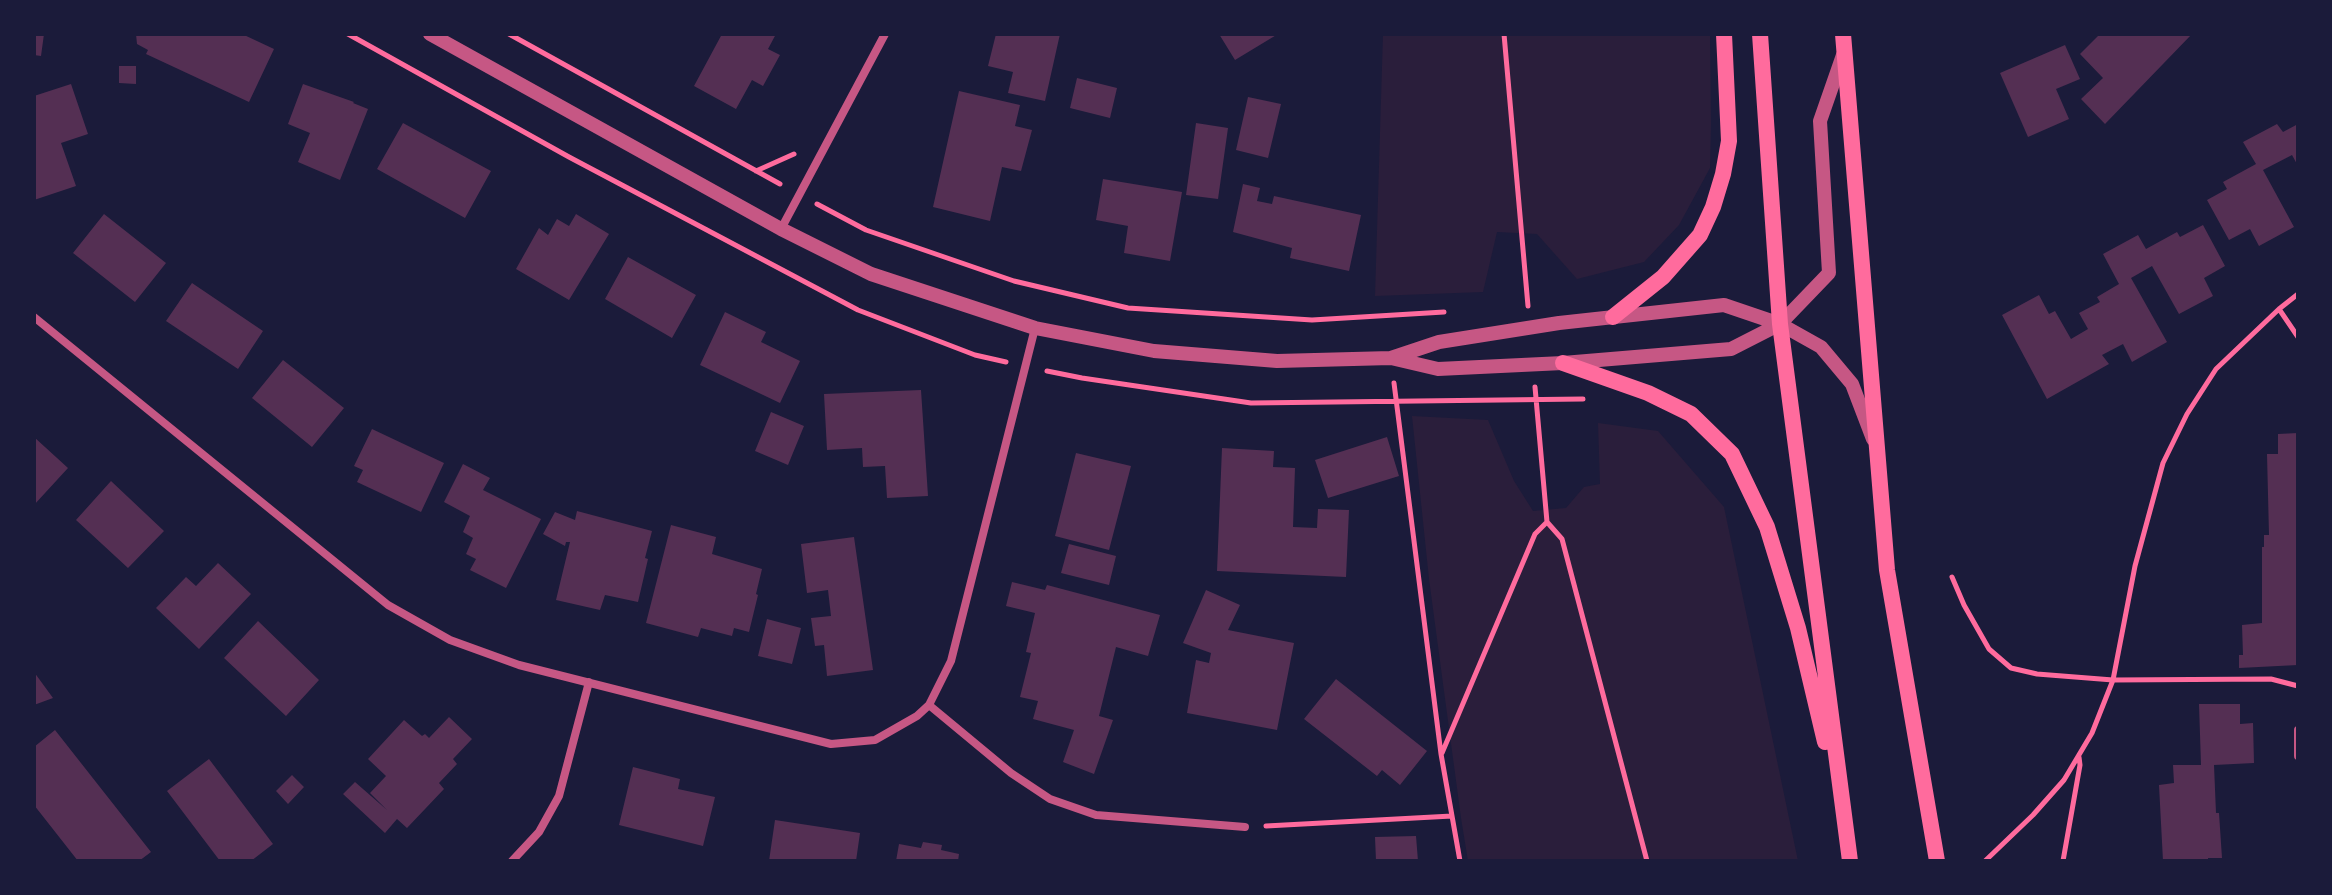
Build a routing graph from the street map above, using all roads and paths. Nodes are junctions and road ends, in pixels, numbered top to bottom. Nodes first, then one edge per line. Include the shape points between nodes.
1 (348, 34) edge
2 (430, 34) edge
3 (509, 34) edge
4 (885, 34) edge
5 (1504, 34) edge
6 (1724, 34) edge
7 (1760, 34) edge
8 (1843, 34) edge
9 (1844, 53) junction
10 (736, 161) dead end
11 (781, 229) junction
12 (866, 230) dead end
13 (2298, 294) edge
14 (2279, 309) junction
15 (1445, 312) dead end
16 (34, 317) edge
17 (1529, 317) dead end
18 (1613, 317) junction
19 (1780, 324) junction
20 (1035, 328) junction
21 (2298, 337) edge
22 (975, 355) dead end
23 (1391, 358) junction
24 (1563, 363) junction
25 (1082, 378) dead end
26 (1534, 380) dead end
27 (1567, 399) dead end
28 (1397, 401) junction
29 (1877, 449) junction
30 (1547, 522) junction
31 (1952, 577) dead end
32 (2113, 680) junction
33 (589, 682) junction
34 (2298, 686) edge
35 (929, 705) junction
36 (2298, 730) edge
37 (1441, 754) junction
38 (2079, 756) junction
39 (2298, 756) edge
40 (1452, 816) junction
41 (1245, 827) joint
42 (1845, 829) junction
43 (512, 861) edge
44 (1460, 861) edge
45 (1647, 861) edge
46 (1850, 861) edge
47 (1937, 861) edge
48 (1985, 861) edge
49 (2063, 861) edge

1 - 22 path via 858,310
2 - 11 street
3 - 10 path
4 - 11 street
5 - 17 path
6 - 18 main road via 1729,141 1713,207 1700,235 1663,277
7 - 19 main road
8 - 9 main road
9 - 19 street via 1820,121 1829,273
9 - 29 main road
11 - 20 street via 871,274
12 - 15 path via 1014,281 1128,308 1312,320
13 - 14 path
14 - 21 path
14 - 32 path via 2216,369 2163,463 2135,566
16 - 33 street via 388,605 450,640
18 - 19 street via 1724,305
18 - 23 street via 1439,342
19 - 24 street via 1731,349
19 - 29 street via 1821,347 1852,384
19 - 42 main road
20 - 23 street via 1154,351 1277,361
20 - 35 street via 951,661
23 - 24 street via 1438,369
24 - 42 main road via 1691,414 1732,454 1767,527 1798,628
25 - 28 path via 1251,403
26 - 30 path
27 - 28 path
28 - 37 path
29 - 47 main road via 1887,570
30 - 37 path via 1535,534
30 - 45 path via 1562,539
31 - 32 path via 1989,649 2011,668
32 - 34 path via 2271,679
32 - 38 path
33 - 35 street via 831,744 875,740
33 - 43 street via 559,796 539,832
35 - 41 street via 1050,799 1096,815
36 - 39 street
37 - 40 path
38 - 48 path via 2033,815
38 - 49 path
40 - 41 path
40 - 44 path
42 - 46 main road

